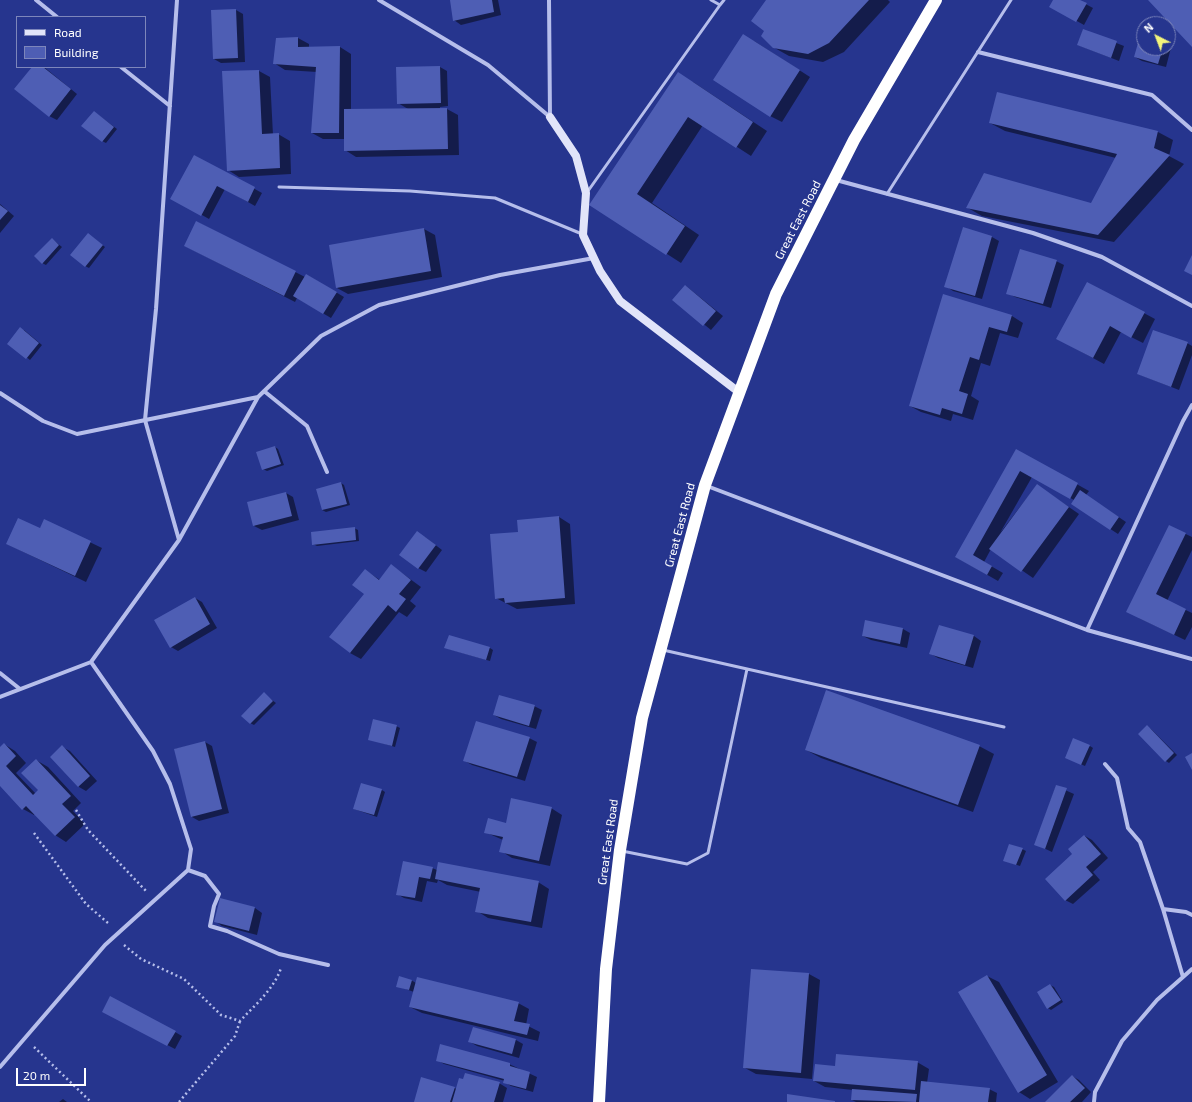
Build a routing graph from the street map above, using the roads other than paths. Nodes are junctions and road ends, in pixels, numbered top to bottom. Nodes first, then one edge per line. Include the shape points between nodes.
1 (36, 0) edge
2 (177, 0) edge
3 (379, 0) edge
4 (548, 0) edge
5 (711, 0) edge
6 (724, 0) edge
7 (936, 0) edge
8 (1011, 0) edge
9 (720, 5) junction
10 (56, 16) edge
11 (978, 52) junction
12 (122, 68) edge
13 (170, 106) junction
14 (550, 117) junction
15 (1192, 130) edge
16 (834, 180) junction
17 (279, 187) dead end
18 (586, 192) junction
19 (887, 194) junction
20 (583, 235) junction
21 (594, 258) junction
22 (1192, 306) edge
23 (264, 391) junction
24 (0, 393) edge
25 (740, 393) junction
26 (258, 397) junction
27 (1192, 406) edge
28 (145, 420) junction
29 (326, 472) dead end
30 (705, 485) junction
31 (179, 540) junction
32 (1087, 630) junction
33 (661, 650) junction
34 (1192, 658) edge
35 (91, 662) junction
36 (747, 669) junction
37 (0, 673) edge
38 (20, 689) junction
39 (0, 697) edge
40 (1004, 727) dead end
41 (1105, 764) dead end
42 (620, 850) junction
43 (188, 870) junction
44 (1163, 909) junction
45 (1192, 915) edge
46 (328, 965) dead end
47 (1191, 970) edge
48 (1183, 977) junction
49 (0, 1067) edge
50 (599, 1102) edge
51 (1094, 1102) edge

1 - 10 street
2 - 13 street
3 - 14 street via 488,65
4 - 14 street
5 - 9 lane
6 - 9 lane
7 - 16 highway, Great East Road via 854,140
8 - 11 lane
9 - 18 lane
11 - 15 street via 1152,95
11 - 19 lane
12 - 13 street
13 - 28 street via 156,309
14 - 18 street via 576,156
16 - 19 street
16 - 25 highway, Great East Road via 776,294
17 - 20 lane via 410,191 495,198
18 - 20 street
19 - 22 street via 1033,233 1102,257
20 - 21 street
21 - 23 street via 500,275 379,305 321,336
21 - 25 street via 620,301
23 - 26 street
23 - 29 street via 307,426
24 - 28 street via 43,421 77,434
25 - 30 highway, Great East Road
26 - 28 street
26 - 31 street
27 - 32 street
28 - 31 street
30 - 32 street
30 - 33 highway, Great East Road
31 - 35 street
32 - 34 street
33 - 36 lane
33 - 42 highway, Great East Road via 642,718
35 - 38 street
35 - 43 street via 153,750 170,784 192,849
36 - 40 lane
36 - 42 lane via 708,853 687,864
37 - 38 street
38 - 39 street
41 - 44 street via 1117,778 1128,828 1140,842
42 - 50 highway, Great East Road via 606,970
43 - 46 street via 205,876 219,894 210,926 286,956
43 - 49 street via 115,937
44 - 45 street
44 - 48 street
47 - 48 street
48 - 51 street via 1157,1000 1122,1042 1095,1092

